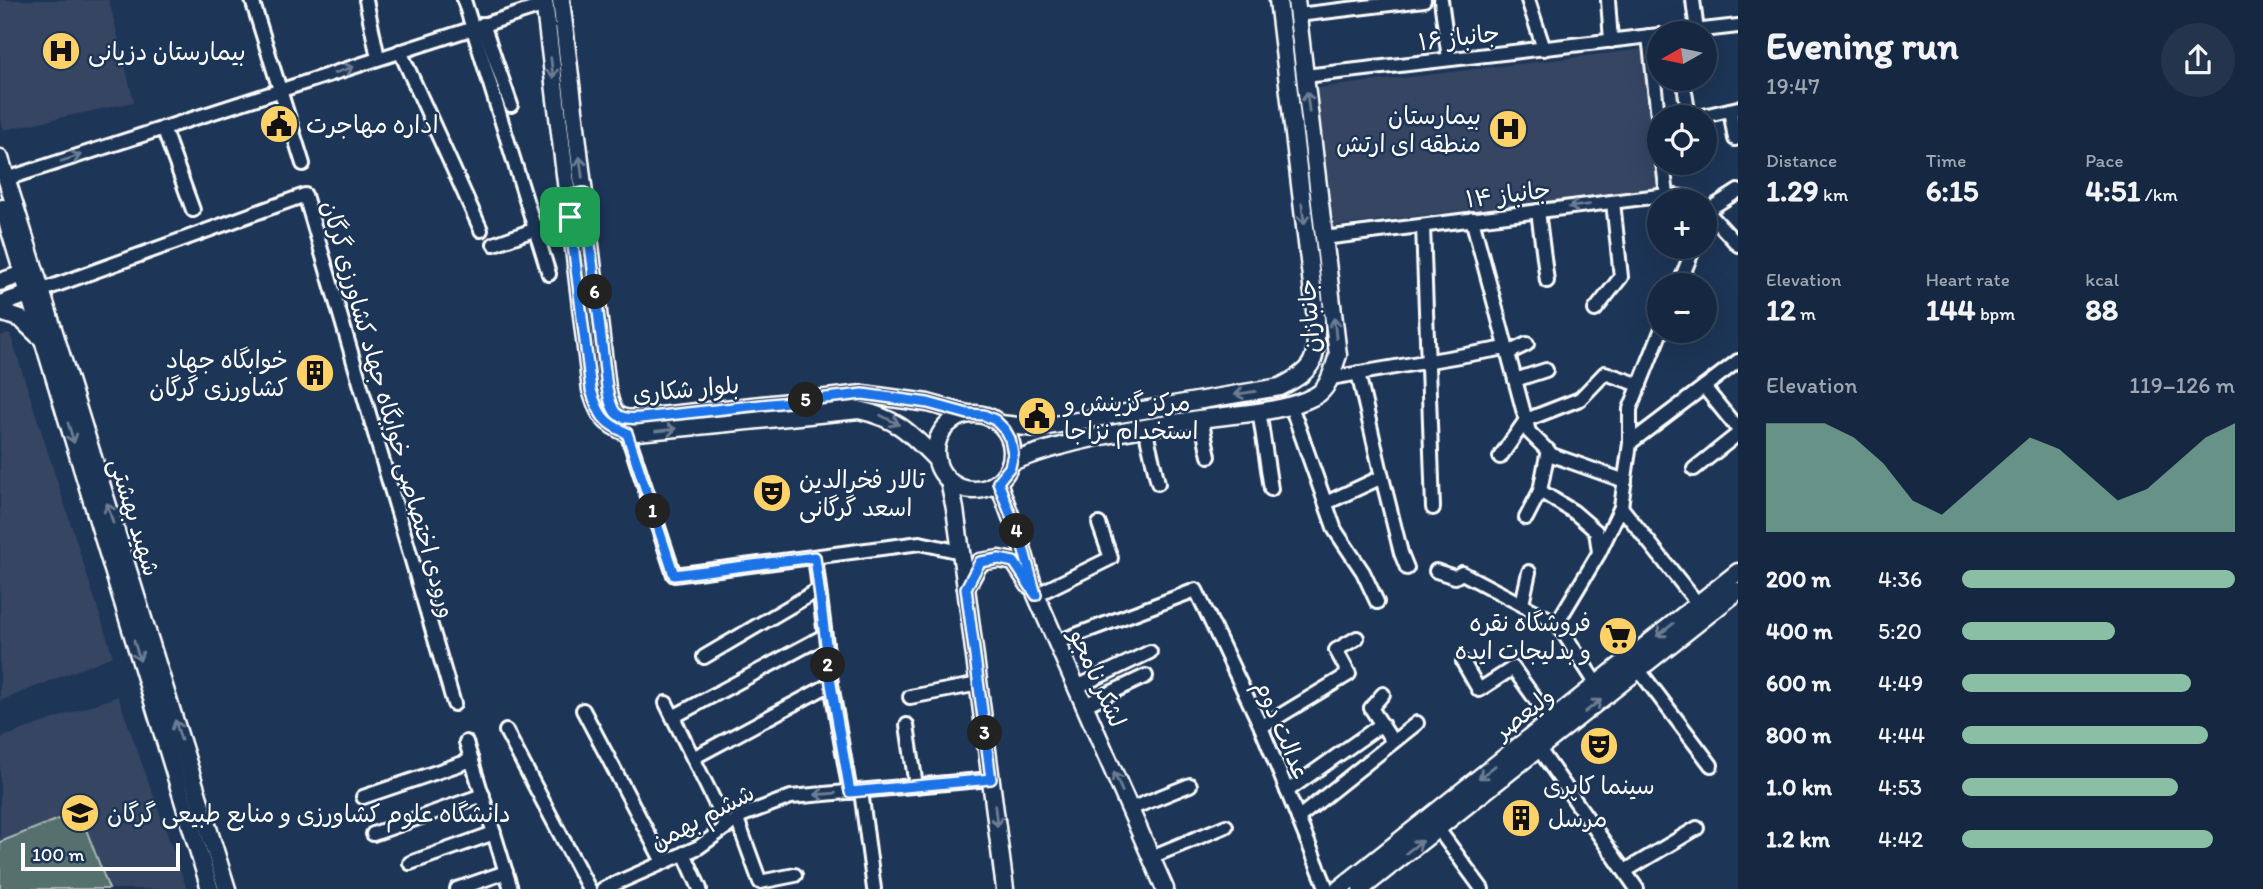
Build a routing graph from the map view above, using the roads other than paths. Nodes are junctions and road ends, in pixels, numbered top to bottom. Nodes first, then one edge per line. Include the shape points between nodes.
1 (252, 0) edge
2 (366, 0) edge
3 (464, 0) edge
4 (1278, 0) edge
5 (1424, 0) edge
6 (1441, 0) edge
7 (1528, 0) edge
8 (1608, 0) edge
9 (1693, 0) edge
10 (550, 2) edge
11 (1297, 8) edge
12 (1696, 21) edge
13 (481, 25) junction
14 (1738, 26) edge
15 (1717, 29) edge
16 (1647, 37) edge
17 (1611, 41) junction
18 (1544, 49) junction
19 (400, 51) junction
20 (378, 58) junction
21 (1449, 60) junction
22 (1305, 76) junction
23 (279, 91) junction
24 (1685, 92) dead end
25 (510, 105) dead end
26 (1687, 105) edge
27 (1734, 109) edge
28 (163, 128) junction
29 (1735, 139) dead end
30 (0, 158) edge
31 (303, 164) dead end
32 (1316, 167) junction
33 (1298, 170) junction
34 (6, 179) junction
35 (1738, 191) edge
36 (576, 195) junction
37 (1647, 198) edge
38 (1613, 202) junction
39 (1717, 205) edge
40 (1, 207) edge
41 (193, 210) dead end
42 (1538, 211) junction
43 (570, 217) junction
44 (1472, 219) junction
45 (1717, 223) edge
46 (1423, 226) junction
47 (481, 230) dead end
48 (1324, 238) junction
49 (494, 244) dead end
50 (1738, 245) edge
51 (28, 272) junction
52 (1548, 281) dead end
53 (0, 282) edge
54 (34, 293) junction
55 (0, 304) edge
56 (1595, 310) dead end
57 (0, 312) edge
58 (42, 338) junction
59 (1656, 343) edge
60 (1527, 344) dead end
61 (1507, 351) junction
62 (1428, 360) junction
63 (1738, 361) edge
64 (1546, 370) dead end
65 (1358, 373) junction
66 (1331, 378) junction
67 (1515, 380) junction
68 (1640, 385) junction
69 (1704, 387) junction
70 (1291, 405) junction
71 (1259, 410) junction
72 (968, 414) junction
73 (1201, 419) junction
74 (1086, 420) junction
75 (1526, 421) junction
76 (1000, 424) junction
77 (1145, 428) junction
78 (1738, 429) edge
79 (627, 433) junction
80 (1738, 434) edge
81 (1089, 440) junction
82 (1630, 443) junction
83 (1550, 452) junction
84 (1209, 456) dead end
85 (1500, 457) dead end
86 (937, 460) junction
87 (1011, 462) junction
88 (1694, 469) dead end
89 (1382, 477) junction
90 (949, 481) junction
91 (1625, 481) junction
92 (998, 482) junction
93 (1158, 483) dead end
94 (1271, 489) dead end
95 (1540, 491) junction
96 (1326, 503) junction
97 (1621, 507) junction
98 (1433, 508) dead end
99 (1526, 518) dead end
100 (1099, 524) dead end
101 (961, 552) junction
102 (1599, 552) junction
103 (815, 557) junction
104 (1407, 568) dead end
105 (1436, 571) dead end
106 (1529, 572) dead end
107 (1738, 572) edge
108 (966, 588) junction
109 (818, 590) junction
110 (1036, 595) junction
111 (1736, 596) edge
112 (1377, 602) dead end
113 (1522, 604) junction
114 (1698, 604) junction
115 (1557, 623) junction
116 (824, 636) junction
117 (1357, 638) dead end
118 (1057, 642) junction
119 (1150, 652) dead end
120 (704, 657) dead end
121 (1463, 662) dead end
122 (1639, 670) junction
123 (1146, 676) dead end
124 (831, 684) junction
125 (979, 684) junction
126 (1597, 684) junction
127 (1077, 687) junction
128 (1383, 694) dead end
129 (910, 697) dead end
130 (666, 703) dead end
131 (454, 704) dead end
132 (1085, 705) junction
133 (583, 710) dead end
134 (673, 717) junction
135 (1551, 721) junction
136 (1417, 723) dead end
137 (1382, 724) junction
138 (907, 725) dead end
139 (1262, 727) junction
140 (506, 731) dead end
141 (466, 742) dead end
142 (1393, 742) junction
143 (1539, 749) junction
144 (693, 758) junction
145 (472, 760) junction
146 (1711, 765) dead end
147 (991, 779) junction
148 (185, 780) junction
149 (1190, 785) dead end
150 (916, 786) junction
151 (1287, 791) junction
152 (856, 792) junction
153 (483, 795) junction
154 (363, 797) dead end
155 (1130, 809) junction
156 (1298, 818) junction
157 (732, 823) junction
158 (1226, 826) dead end
159 (1698, 828) dead end
160 (1438, 829) junction
161 (494, 832) junction
162 (373, 834) dead end
163 (684, 853) junction
164 (1151, 857) junction
165 (663, 862) junction
166 (410, 863) dead end
167 (1625, 871) junction
168 (506, 872) junction
169 (795, 875) dead end
170 (209, 889) edge
171 (227, 889) edge
172 (457, 889) edge
173 (511, 889) edge
174 (589, 889) edge
175 (603, 889) edge
176 (700, 889) edge
177 (874, 889) edge
178 (1005, 889) edge
179 (1165, 889) edge
180 (1327, 889) edge
181 (1339, 889) edge
182 (1360, 889) edge
183 (1482, 889) edge
184 (1637, 889) edge

1 - 23 street
2 - 20 street
3 - 13 street via 549,274
4 - 33 main road, جانبازان
5 - 11 street
6 - 21 street
7 - 18 street
8 - 17 street
9 - 12 street
10 - 13 street
10 - 36 main road, بلوار شکاری
11 - 22 main road, جانبازان
13 - 19 street
13 - 25 street
14 - 15 street
16 - 17 street, جانباز ۱۶
17 - 18 street, جانباز ۱۶
18 - 21 street, جانباز ۱۶
19 - 20 street
19 - 47 street
23 -> 20 street
21 - 22 street, جانباز ۱۶
32 -> 22 main road, جانبازان
23 - 28 street
23 - 31 street
24 - 26 street
27 - 29 street
34 -> 28 street
28 - 41 street
30 - 34 main road, شهید بهشتی
32 - 33 main road
32 - 48 main road, جانبازان
33 -> 74 main road, جانبازان via 1316,329 1316,349 1303,375 1280,387
34 - 51 main road, شهید بهشتی
35 - 39 street
36 - 43 main road
36 - 72 main road, بلوار شکاری via 607,388 618,416 641,418 863,394
37 - 38 street, جانباز ۱۴
38 -> 42 street, جانباز ۱۴
38 - 56 street via 1621,277
40 - 51 main road, شهید بهشتی
42 - 44 street, جانباز ۱۴
42 - 52 street
43 - 49 street
43 - 79 main road via 591,390 598,412 610,426
44 - 46 street, جانباز ۱۴
44 - 61 street
45 - 50 street
46 - 48 street, جانباز ۱۴
46 - 62 street
66 -> 48 main road, جانبازان via 1338,355
51 - 53 main road
51 - 54 main road, شهید بهشتی
54 - 55 main road
54 - 58 main road, شهید بهشتی
54 - 131 street, ورودی اختصاصی خوابگاه جهاد کشاورزی گرگان via 305,195
148 -> 54 main road, شهید بهشتی
57 - 58 main road via 21,319
58 -> 148 main road, شهید بهشتی
59 - 68 street
60 - 61 street
61 - 62 street
61 - 67 street
62 - 65 street
62 - 98 street
63 - 69 street
64 - 67 street
65 - 66 street
65 - 89 street
66 - 70 main road, جانبازان via 1318,395
67 - 75 street
68 - 75 street via 1605,373 1580,399
68 - 82 street via 1630,409
69 - 78 street
69 - 82 street
70 - 71 main road, جانبازان
70 - 96 street
71 - 73 main road, جانبازان
71 - 94 street
72 - 76 main road via 984,415
72 - 86 main road via 942,432
73 - 77 main road, جانبازان
73 - 84 street
74 - 76 main road, جانبازان via 1036,428
74 - 81 main road
75 - 83 street via 1529,432
75 - 85 street
76 - 87 main road via 1010,439
77 - 81 main road, جانبازان
77 - 93 street
79 -> 86 main road via 859,410 884,416 907,430
79 - 103 street via 674,575
80 - 88 street
81 - 87 main road, جانبازان
82 - 91 street
83 - 91 street
83 - 95 street
86 - 90 main road
87 - 92 main road
89 - 96 street
89 - 104 street
90 - 92 main road via 971,491
90 - 101 main road
91 - 97 street
92 - 110 main road, لشکر نامجو
95 - 99 street
95 - 102 street via 1596,531
96 - 112 street via 1335,530
97 - 102 street
97 - 114 street
100 - 110 street via 1111,558
101 - 103 street via 920,543
101 - 108 main road
102 - 115 street
103 - 109 street
105 - 113 street via 1455,577 1462,573
106 - 113 street
107 - 114 main road, ولیعصر
108 - 110 main road via 980,562 999,559 1014,562
108 - 125 main road
109 - 116 street
109 - 120 street
110 - 118 main road, لشکر نامجو
111 - 122 main road, ولیعصر
113 - 115 street
114 -> 126 main road, ولیعصر
115 - 126 street
116 - 124 street
116 - 134 street
117 - 139 street via 1336,650 1349,674
118 - 127 main road, لشکر نامجو
118 - 139 street, عدالت دوم via 1196,590
119 - 127 street
121 - 135 street via 1479,691 1513,668
143 -> 122 main road, ولیعصر
122 - 146 street
123 - 132 street
124 - 144 street
124 - 152 street
125 - 129 street
125 - 147 main road
126 - 135 main road, ولیعصر
127 - 132 main road, لشکر نامجو
128 - 137 street via 1371,708
130 - 134 street
155 -> 132 main road, لشکر نامجو
133 - 165 street
134 - 144 street
135 -> 181 main road, ولیعصر
136 - 142 street
137 - 142 street
137 - 151 street
138 - 150 street
139 - 151 street, عدالت دوم
140 - 174 street
141 - 145 street
142 - 156 street
143 - 160 main road, ولیعصر
143 - 167 street
144 - 157 street
145 - 153 street
145 - 154 street
147 - 150 street, ششم بهمن
147 -> 178 main road
148 - 170 main road, شهید بهشتی
148 - 171 main road, شهید بهشتی
149 - 155 street
150 - 152 street, ششم بهمن
151 - 156 street, عدالت دوم
152 -> 157 street, ششم بهمن via 791,797
152 - 177 street
153 - 161 street
153 - 162 street
155 - 164 main road, لشکر نامجو
156 - 180 street, عدالت دوم
157 - 163 street, ششم بهمن
157 - 169 street via 760,882
158 - 164 street
159 - 167 street
182 -> 160 main road, ولیعصر
160 - 183 street
161 - 166 street
161 - 168 street
163 - 165 street, ششم بهمن
163 - 176 street
164 - 179 main road, لشکر نامجو
165 - 175 street, ششم بهمن
167 - 184 street
168 - 172 street
168 - 173 street

